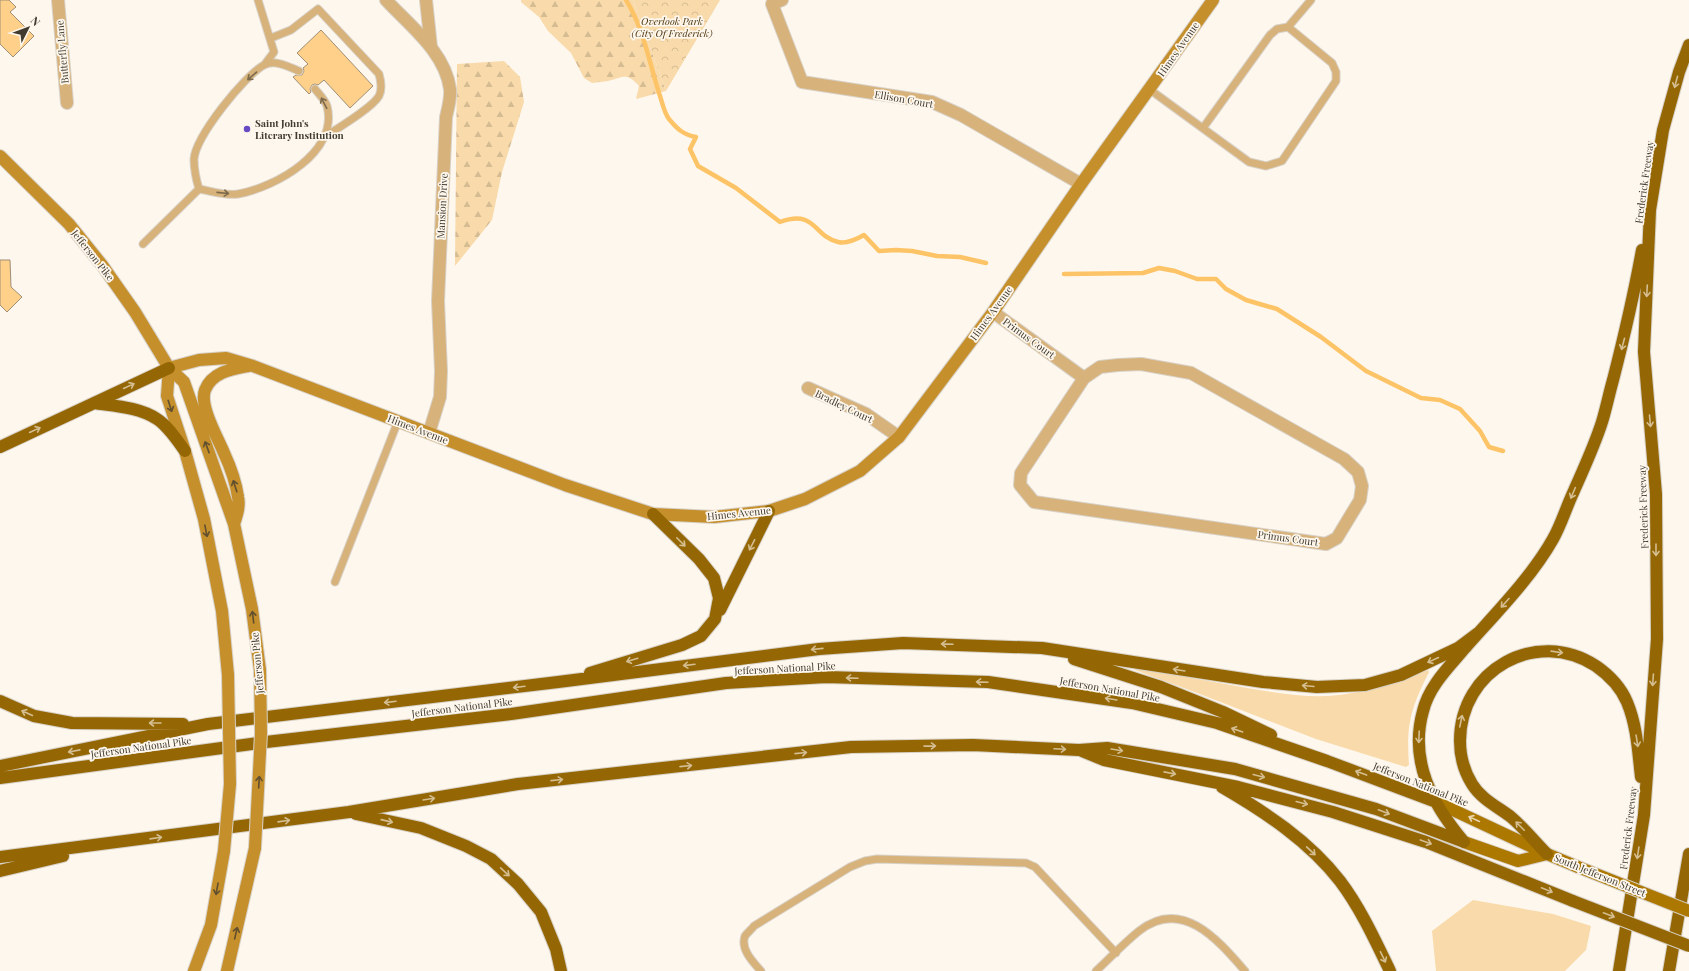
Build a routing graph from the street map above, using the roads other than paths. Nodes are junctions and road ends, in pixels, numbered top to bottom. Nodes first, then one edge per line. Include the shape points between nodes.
1 (58, 0) edge
2 (258, 0) edge
3 (386, 0) edge
4 (426, 0) edge
5 (782, 0) edge
6 (1213, 0) edge
7 (1311, 0) edge
8 (1288, 27) junction
9 (271, 38) junction
10 (1689, 45) edge
11 (431, 48) junction
12 (265, 64) junction
13 (299, 71) dead end
14 (315, 88) dead end
15 (1149, 89) junction
16 (67, 103) dead end
17 (1203, 128) junction
18 (326, 136) junction
19 (0, 156) edge
20 (1081, 184) junction
21 (199, 189) junction
22 (1650, 210) junction
23 (143, 244) dead end
24 (994, 312) junction
25 (253, 366) junction
26 (168, 368) junction
27 (1084, 378) junction
28 (808, 388) dead end
29 (94, 403) junction
30 (398, 421) junction
31 (429, 433) junction
32 (899, 437) junction
33 (0, 447) edge
34 (185, 451) junction
35 (770, 511) junction
36 (653, 514) junction
37 (234, 524) junction
38 (335, 582) dead end
39 (715, 619) junction
40 (1478, 633) junction
41 (1042, 648) junction
42 (558, 682) junction
43 (0, 701) edge
44 (208, 724) junction
45 (1079, 750) junction
46 (1327, 760) junction
47 (0, 766) edge
48 (0, 778) edge
49 (1210, 781) junction
50 (1436, 802) junction
51 (349, 812) junction
52 (1644, 815) junction
53 (1464, 842) junction
54 (117, 843) junction
55 (1547, 854) junction
56 (1689, 854) edge
57 (0, 857) edge
58 (0, 871) edge
59 (1689, 911) edge
60 (1689, 946) edge
61 (1116, 953) junction
62 (194, 971) edge
63 (227, 971) edge
64 (561, 971) edge
65 (761, 971) edge
66 (1096, 971) edge
67 (1245, 971) edge
68 (1390, 971) edge
69 (1619, 971) edge
70 (1669, 971) edge

1 - 16 street, Butterfly Lane
2 - 9 lane
3 - 11 street, Mansion Drive
4 - 11 street
5 - 20 street, Ellison Court via 772,4 802,82 932,102 961,114
6 - 15 main road, Himes Avenue
7 - 8 lane
8 - 17 lane via 1277,29 1270,35
8 - 17 lane via 1332,63 1336,81 1282,161 1266,166 1250,162
9 - 12 lane via 274,52
9 - 18 lane via 291,30 318,9 380,74 379,96 368,107
10 -> 22 highway, Frederick Freeway via 1663,130
11 - 31 street, Mansion Drive via 442,62 450,90 446,117 438,301 442,371 440,396
12 - 13 lane via 281,64
12 -> 21 lane via 223,106 204,133 194,158
18 -> 14 lane via 329,120 326,105
15 - 17 lane
15 - 20 main road, Himes Avenue
21 -> 18 lane via 237,194 261,188 280,180 306,160
19 - 26 main road, Jefferson Pike via 68,224 102,265 135,312
20 - 24 main road, Himes Avenue
21 - 23 lane
22 -> 40 highway via 1628,325 1602,422 1588,458 1553,539 1519,587
22 -> 52 highway, Frederick Freeway via 1644,352 1656,494 1656,639
24 - 27 street, Primus Court
24 - 32 main road, Himes Avenue
25 - 26 main road, Himes Avenue via 226,358 199,360
25 - 30 main road, Himes Avenue
37 -> 25 main road via 239,509 239,497 208,416 204,398 210,381 218,374
29 -> 26 highway
26 -> 34 main road via 167,396
37 -> 26 main road, Jefferson Pike via 184,382
27 - 27 street, Primus Court via 1100,367 1118,365 1141,364 1191,373 1344,459 1358,472 1362,486 1360,500 1337,538 1326,544 1034,502 1020,485 1021,473
28 - 32 street, Bradley Court via 866,414
33 -> 29 highway
29 - 34 highway via 138,411 157,419
30 - 31 main road, Himes Avenue
30 - 38 lane
31 - 36 main road, Himes Avenue via 565,485
32 - 35 main road, Himes Avenue via 860,471 805,499
34 -> 62 main road, bridge via 204,518 222,611 228,675 230,784 224,851 211,924
35 - 36 main road, Himes Avenue via 714,517
35 -> 39 highway
36 -> 39 highway via 699,559 714,578 718,598
63 -> 37 main road, Jefferson Pike, bridge via 255,848 261,733 260,670 252,608
39 -> 42 highway via 701,636 682,645
40 -> 41 highway via 1458,648 1401,675 1366,685 1317,687 1263,682
40 -> 50 highway via 1434,686 1423,710 1418,736 1420,764
41 -> 42 highway via 903,643 827,648
41 - 46 highway via 1168,690 1223,712
42 -> 44 highway
44 -> 43 highway via 72,723 34,716
44 -> 47 highway
45 -> 49 highway via 1104,760
51 -> 45 highway via 518,784 851,747 973,745
45 -> 53 highway via 1107,748 1234,770 1376,809
46 -> 48 highway, Jefferson National Pike via 1217,723 1132,703 988,682 826,677 726,683 511,714 266,742
50 -> 46 highway, Jefferson National Pike
49 -> 60 highway, bridge via 1309,805 1386,828
49 -> 68 highway via 1267,814 1325,864 1353,901
50 - 53 highway via 1446,820
55 -> 50 main road, Jefferson National Pike
54 -> 51 highway
51 -> 64 highway via 421,828 491,859 518,884 540,912 556,949
55 -> 52 highway via 1511,818 1479,793 1464,767 1460,749 1461,723 1471,694 1497,666 1514,657 1532,652 1570,654 1593,664 1616,685 1633,719 1638,742
52 -> 69 highway, Frederick Freeway
53 - 55 main road, South Jefferson Street via 1518,861
54 - 57 highway
54 - 58 highway
55 - 59 main road, South Jefferson Street, bridge
56 - 70 highway
61 - 65 lane via 1035,868 1026,863 877,859 850,867 754,926 745,936 745,947 750,959
61 - 66 lane
61 - 67 lane via 1139,931 1152,923 1178,918 1206,932

